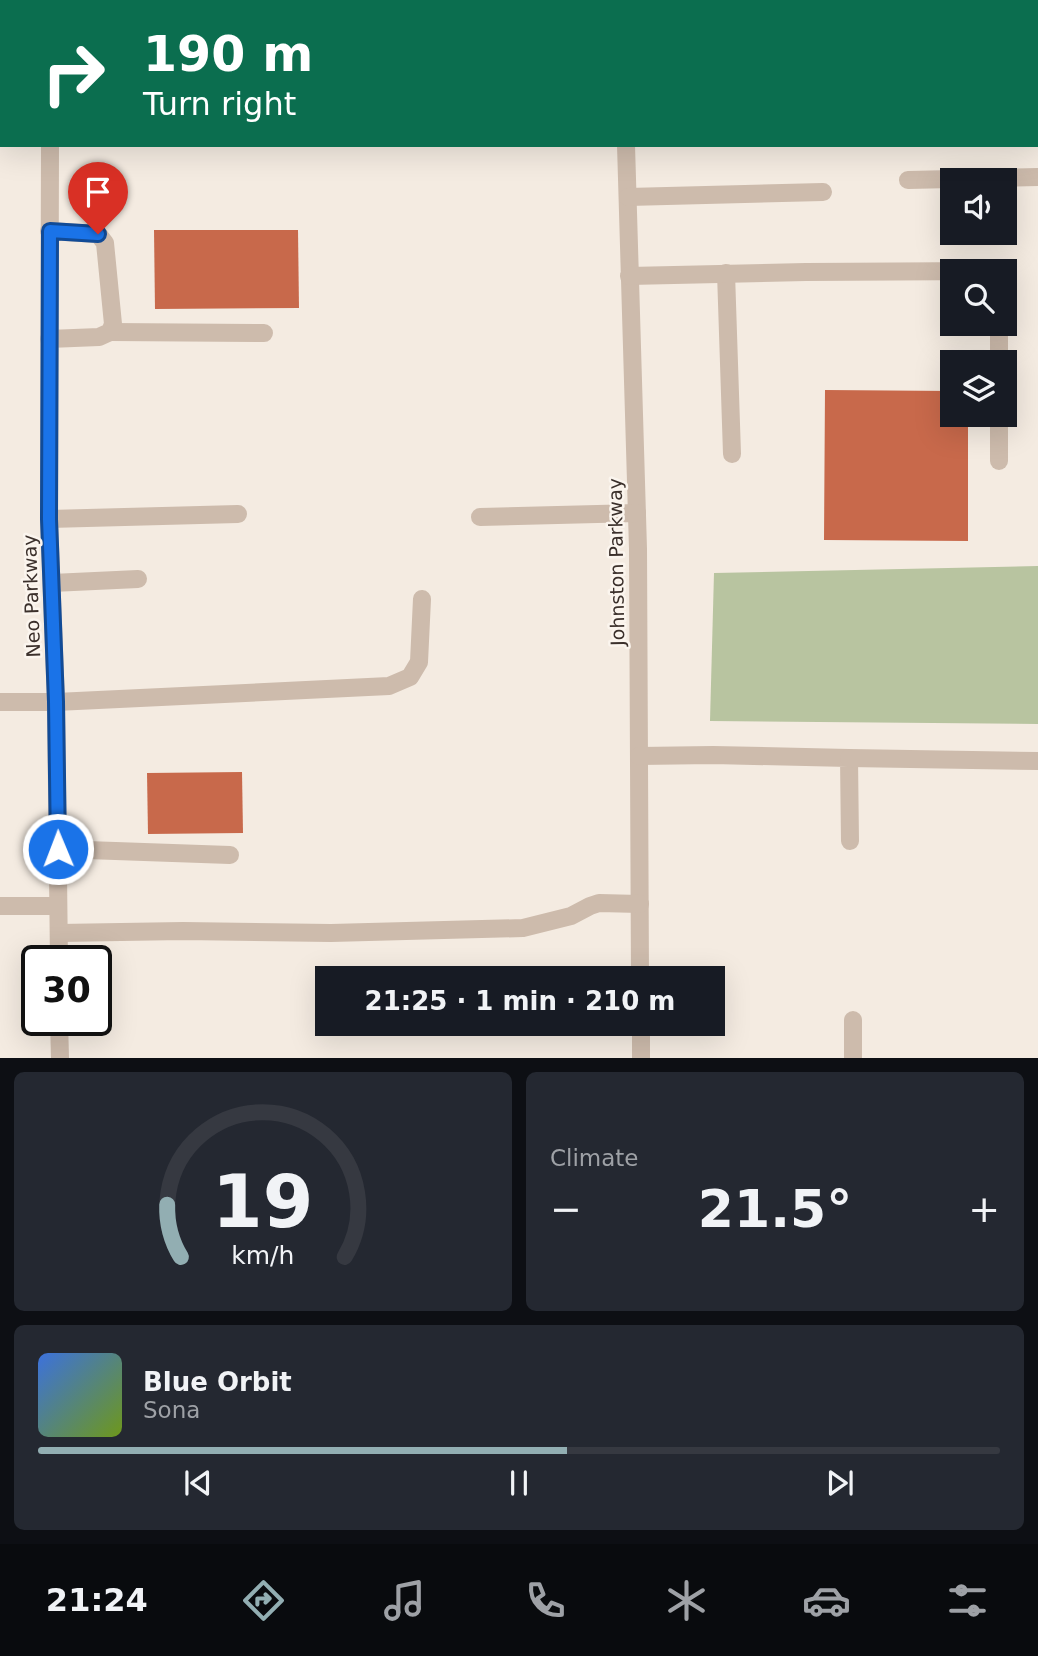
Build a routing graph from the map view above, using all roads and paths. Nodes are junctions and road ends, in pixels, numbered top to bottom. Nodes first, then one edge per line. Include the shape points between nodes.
1 (50, 147) edge
2 (626, 147) edge
3 (1038, 177) edge
4 (908, 180) dead end
5 (823, 192) dead end
6 (628, 197) junction
7 (50, 231) junction
8 (940, 271) edge
9 (726, 273) junction
10 (629, 276) junction
11 (110, 332) junction
12 (264, 333) dead end
13 (49, 339) junction
14 (999, 427) edge
15 (732, 454) dead end
16 (999, 461) dead end
17 (637, 513) junction
18 (238, 514) dead end
19 (480, 517) dead end
20 (49, 519) junction
21 (138, 579) dead end
22 (52, 583) junction
23 (422, 599) dead end
24 (0, 702) edge
25 (56, 702) junction
26 (639, 756) junction
27 (849, 758) junction
28 (1038, 761) edge
29 (850, 841) dead end
30 (58, 849) junction
31 (230, 855) dead end
32 (640, 904) junction
33 (0, 906) edge
34 (58, 906) junction
35 (59, 933) junction
36 (59, 945) edge
37 (640, 966) edge
38 (853, 1020) dead end
39 (60, 1036) edge
40 (641, 1036) edge
41 (60, 1058) edge
42 (641, 1058) edge
43 (853, 1058) edge

1 - 7 street, Neo Parkway
2 - 6 street, Johnston Parkway
3 - 4 street
5 - 6 street
6 - 10 street, Johnston Parkway
7 - 11 street via 98,234 106,243
7 - 13 street, Neo Parkway
8 - 9 street
9 - 10 street
9 - 15 street
10 - 17 street, Johnston Parkway
11 - 12 street
11 - 13 street via 99,337
13 - 20 street, Neo Parkway
14 - 16 street
17 - 19 street
17 - 26 street, Johnston Parkway
18 - 20 street
20 - 22 street, Neo Parkway
21 - 22 street
22 - 25 street, Neo Parkway
23 - 25 street via 419,662 410,677 389,686
24 - 25 street
25 - 30 street, Neo Parkway
26 - 27 street
26 - 32 street, Johnston Parkway
27 - 28 street
27 - 29 street
30 - 31 street
30 - 34 street, Neo Parkway
32 - 35 street via 599,903 523,928
32 - 37 street, Johnston Parkway
33 - 34 street
34 - 35 street, Neo Parkway
35 - 36 street, Neo Parkway
38 - 43 street
39 - 41 street
40 - 42 street

